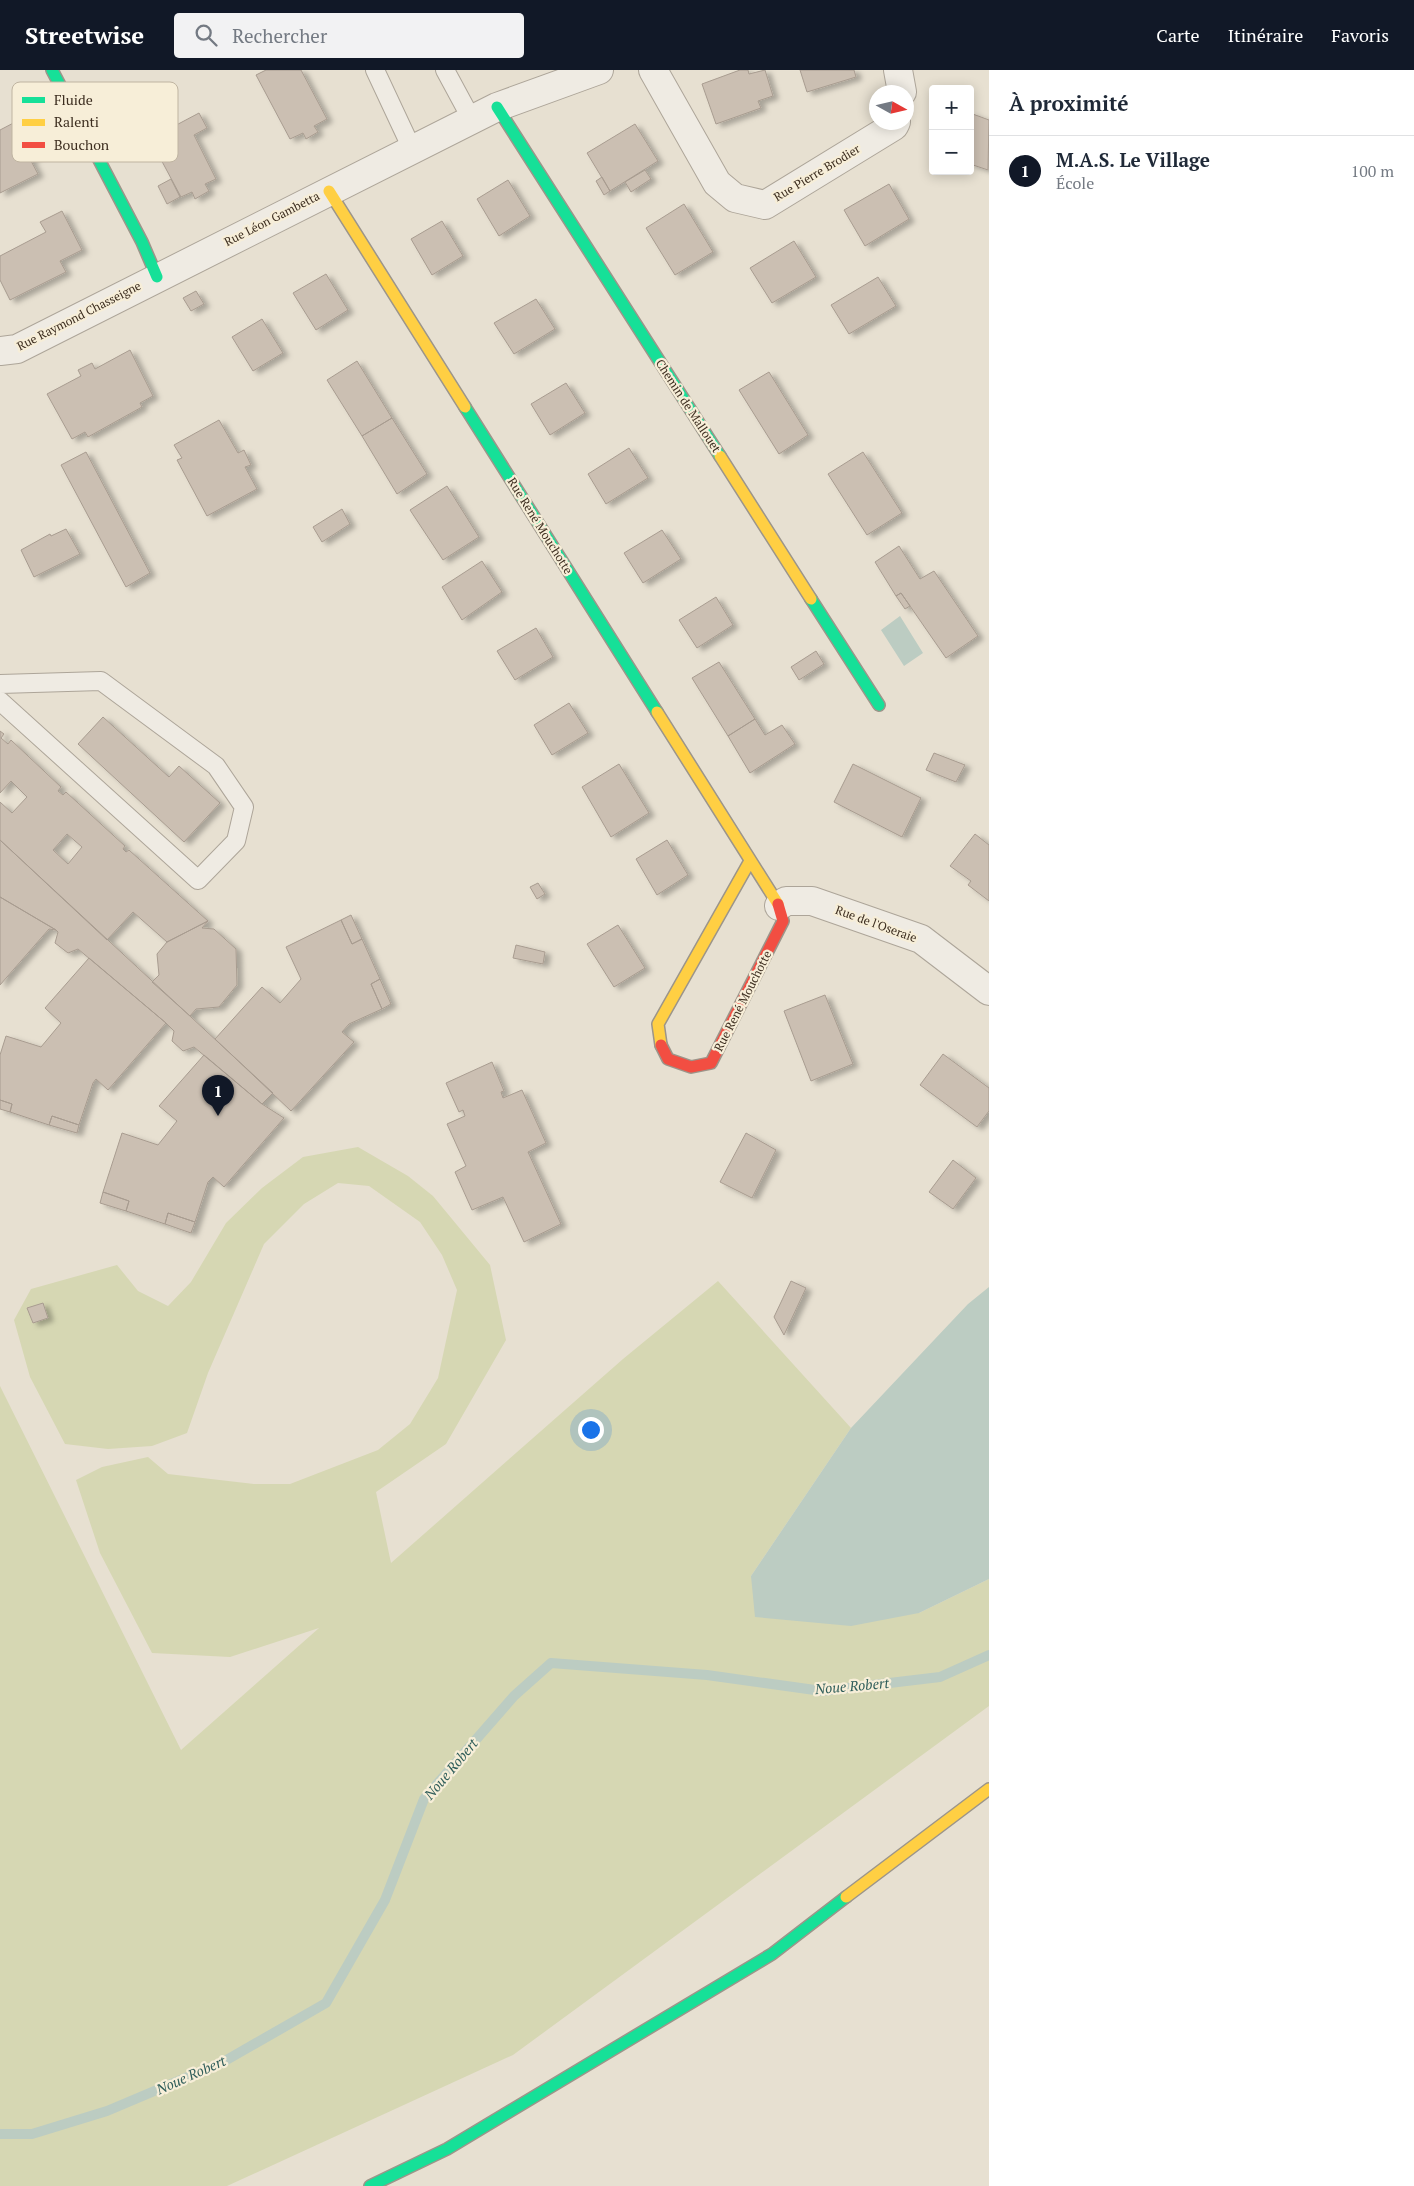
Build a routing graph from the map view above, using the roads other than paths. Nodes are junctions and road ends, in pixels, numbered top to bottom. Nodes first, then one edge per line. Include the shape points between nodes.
1 (52, 70) edge
2 (375, 70) edge
3 (445, 70) edge
4 (600, 70) edge
5 (653, 70) edge
6 (898, 70) edge
7 (58, 82) edge
8 (901, 85) edge
9 (497, 107) junction
10 (472, 120) junction
11 (887, 130) edge
12 (412, 149) junction
13 (100, 162) edge
14 (329, 191) junction
15 (157, 277) junction
16 (0, 351) edge
17 (0, 684) edge
18 (0, 702) edge
19 (878, 705) dead end
20 (750, 861) junction
21 (779, 906) junction
22 (989, 991) edge
23 (989, 1789) edge
24 (370, 2186) edge

1 - 7 main road
2 - 12 lane
3 - 10 lane
4 - 9 street, Rue Léon Gambetta
5 - 11 street, Rue Pierre Brodier via 717,182 735,198 765,205
6 - 8 street
9 - 10 street, Rue Léon Gambetta
9 - 19 main road, Chemin de Mallouet
10 - 12 street, Rue Léon Gambetta
12 - 14 street, Rue Léon Gambetta
13 - 15 main road
14 - 15 street, Rue Léon Gambetta
14 - 20 main road, Rue René Mouchotte
15 - 16 street, Rue Raymond Chasseigne via 17,349
17 - 18 lane via 101,681 216,766 244,807 236,841 198,880
20 - 21 main road, Rue René Mouchotte
20 - 21 main road, Rue René Mouchotte via 658,1024 659,1040 668,1059 691,1067 711,1063 783,920
21 - 22 street, Rue de l'Oseraie via 786,901 812,901 921,940
23 - 24 main road via 772,1954 447,2149

